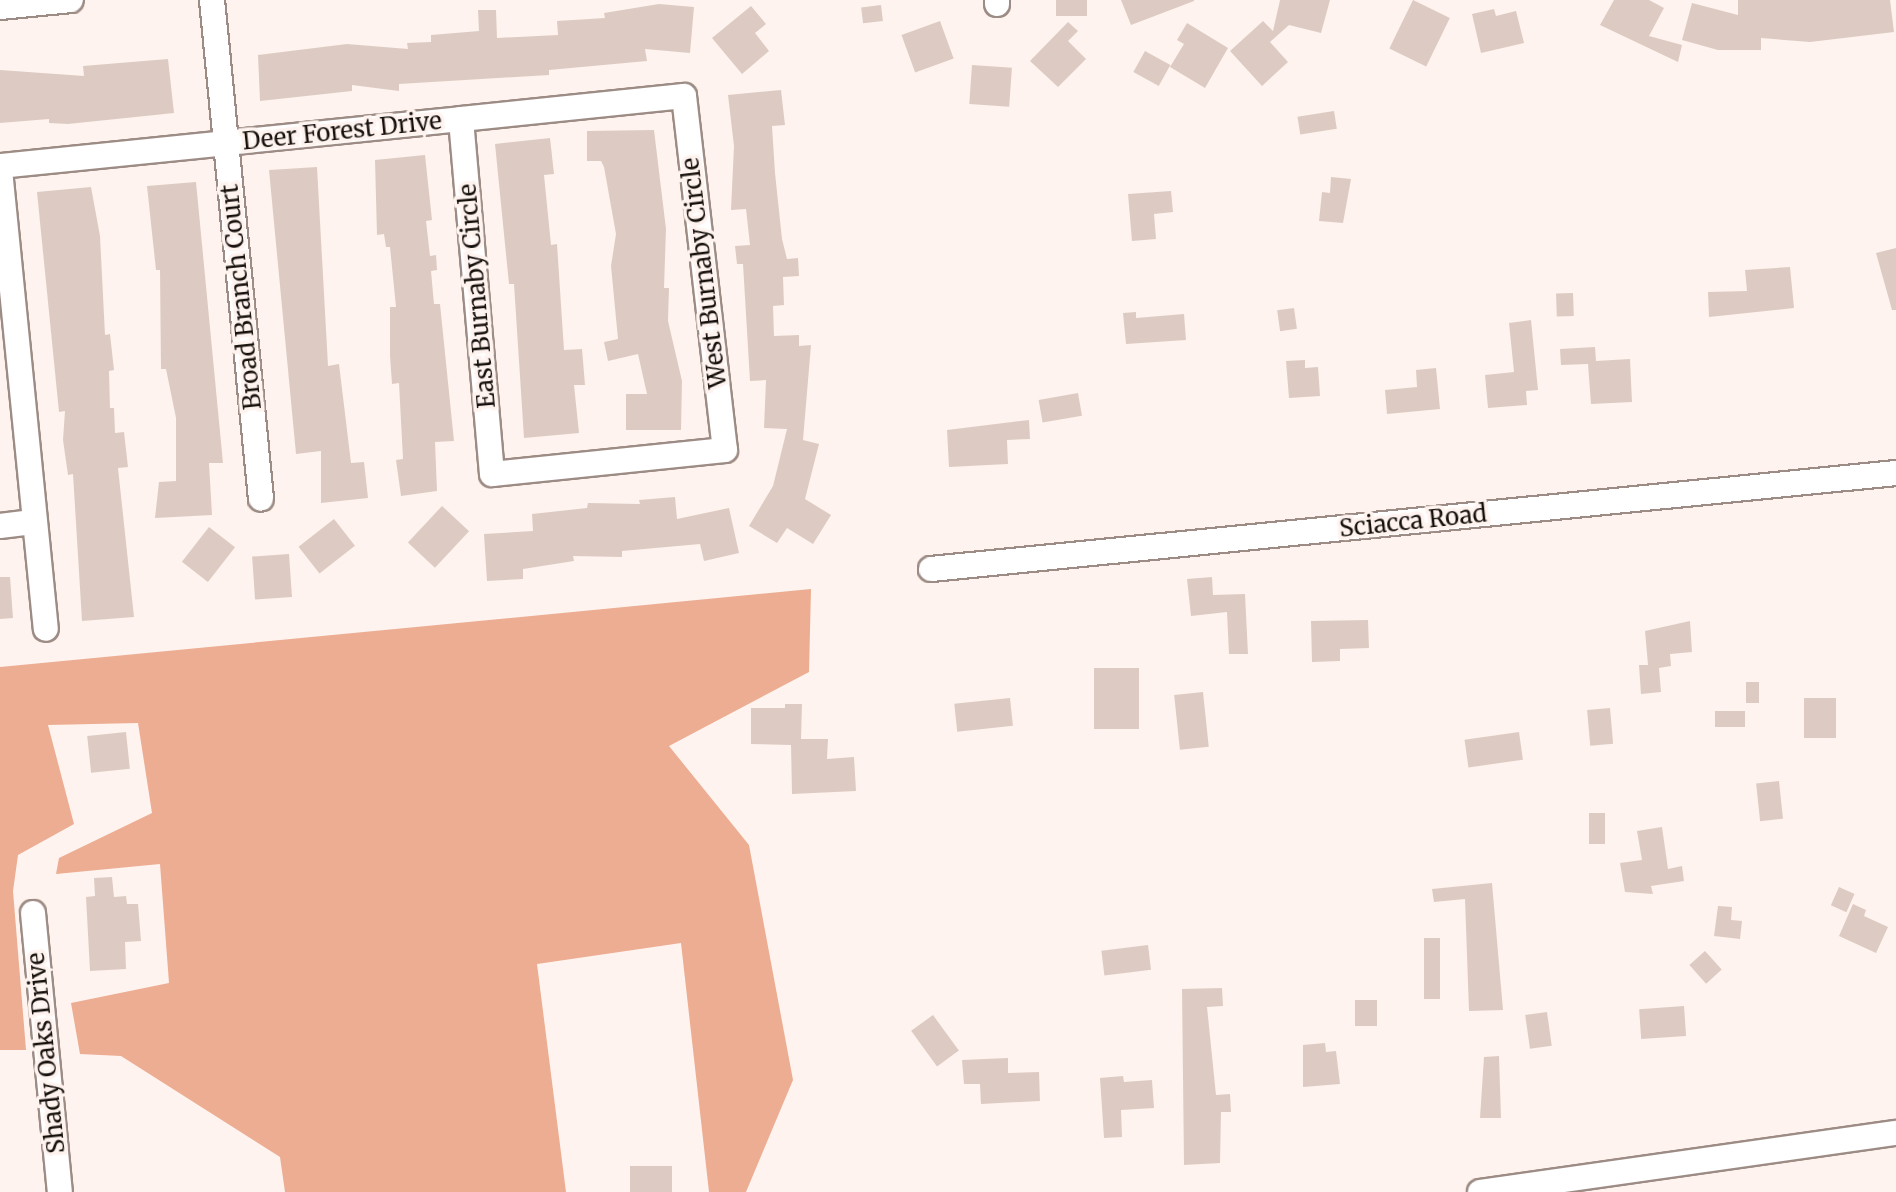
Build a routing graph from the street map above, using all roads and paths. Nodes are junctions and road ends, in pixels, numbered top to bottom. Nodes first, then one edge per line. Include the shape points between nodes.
1 (71, 0) edge
2 (212, 0) edge
3 (0, 7) edge
4 (684, 96) joint
5 (461, 119) junction
6 (225, 143) junction
7 (0, 168) edge
8 (1896, 473) edge
9 (492, 474) joint
10 (261, 499) dead end
11 (35, 522) junction
12 (0, 526) edge
13 (931, 569) dead end
14 (46, 629) dead end
15 (33, 913) dead end
16 (1896, 1133) edge
17 (60, 1192) edge
18 (1480, 1192) edge

1 - 3 street
2 - 6 street, Broad Branch Court
4 - 5 street, Deer Forest Drive
4 - 9 street, West Burnaby Circle via 725,450
5 - 6 street, Deer Forest Drive
5 - 9 street, East Burnaby Circle
6 - 7 street, Deer Forest Drive
6 - 10 street, Broad Branch Court
7 - 11 street
8 - 13 street, Sciacca Road
11 - 12 street
11 - 14 street
15 - 17 street, Shady Oaks Drive
16 - 18 street

